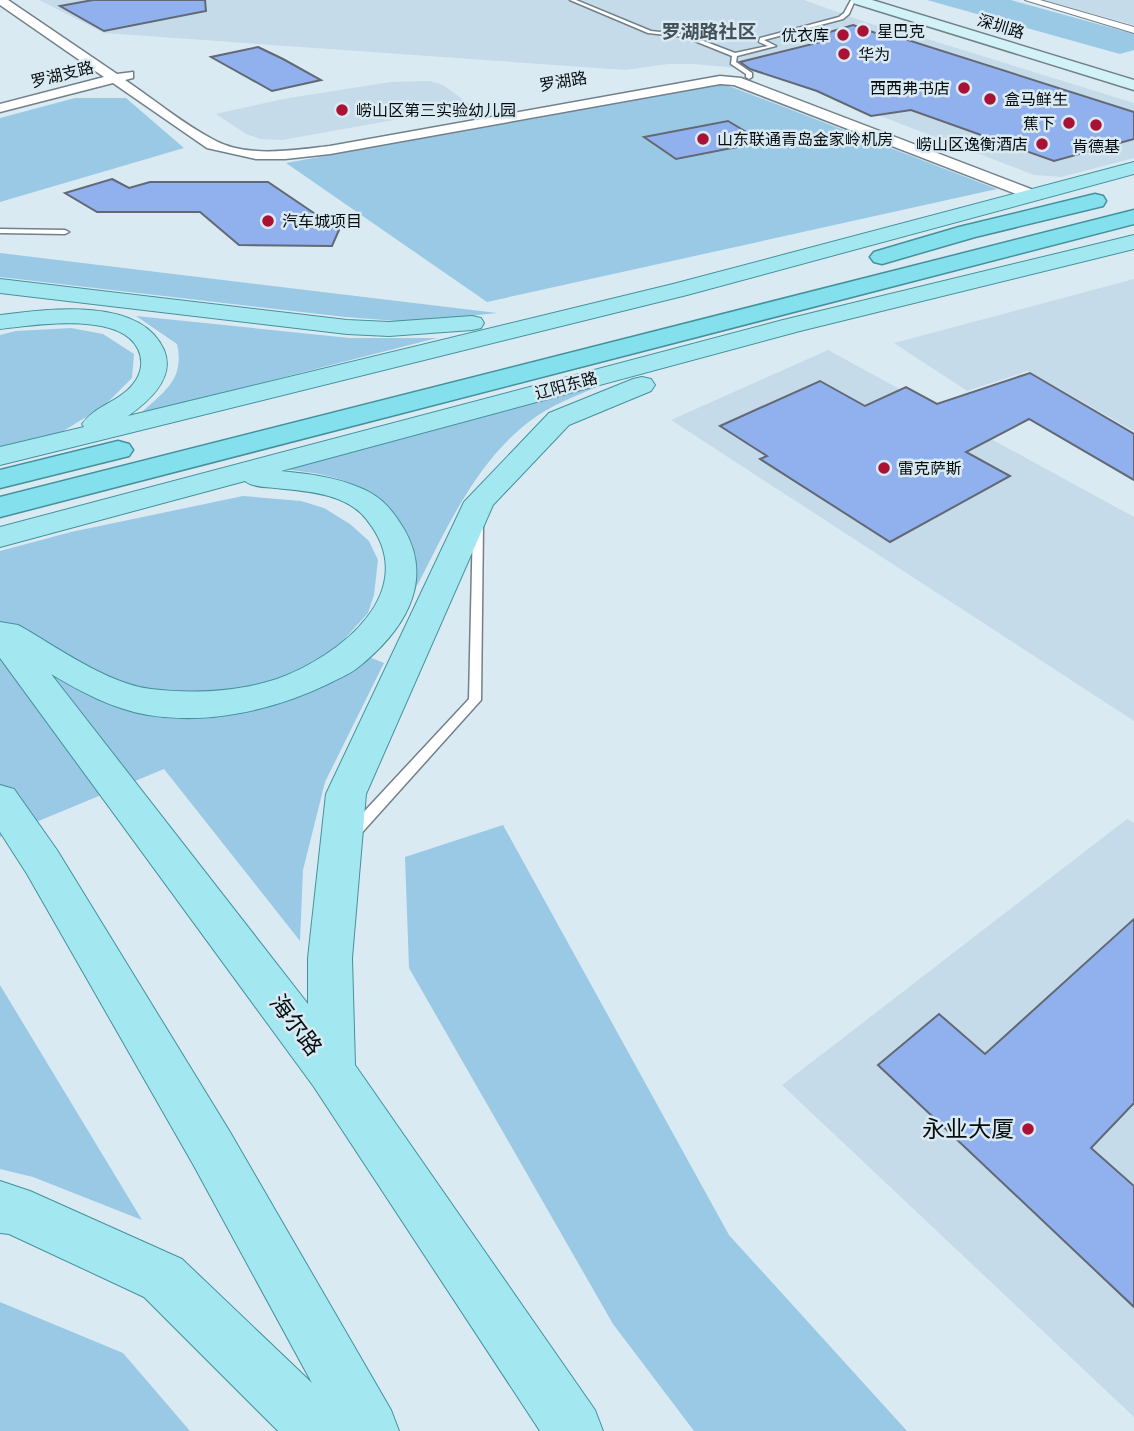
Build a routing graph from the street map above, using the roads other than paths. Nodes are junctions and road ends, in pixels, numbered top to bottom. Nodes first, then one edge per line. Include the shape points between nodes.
1 (20, 0) edge
2 (572, 0) edge
3 (855, 0) edge
4 (902, 0) edge
5 (1030, 0) edge
6 (5, 1) edge
7 (1134, 30) edge
8 (735, 55) junction
9 (1134, 71) edge
10 (134, 74) junction
11 (749, 77) junction
12 (116, 78) junction
13 (1134, 85) edge
14 (156, 89) dead end
15 (0, 108) edge
16 (224, 133) dead end
17 (1134, 168) edge
18 (1053, 188) junction
19 (1134, 191) edge
20 (1030, 194) junction
21 (1134, 217) edge
22 (0, 231) edge
23 (65, 232) dead end
24 (967, 232) junction
25 (1134, 242) edge
26 (945, 267) junction
27 (0, 286) edge
28 (679, 290) junction
29 (0, 322) edge
30 (792, 325) junction
31 (70, 439) junction
32 (0, 456) edge
33 (228, 476) junction
34 (0, 479) edge
35 (479, 502) junction
36 (0, 508) edge
37 (0, 537) edge
38 (0, 631) edge
39 (0, 800) edge
40 (341, 846) junction
41 (331, 1071) junction
42 (0, 1207) edge
43 (320, 1431) edge
44 (370, 1431) edge
45 (574, 1431) edge

1 - 10 street
2 - 8 lane via 650,32 686,36
3 - 8 lane via 841,18 762,39 773,46
3 - 13 main road, 深圳路
4 - 9 main road, 深圳路
5 - 7 street
6 - 12 street
8 - 11 lane via 733,63
10 - 12 street, 罗湖支路
10 - 14 street
11 - 16 street, 罗湖路 via 703,74 314,144 245,144
11 - 18 street, 罗湖路
12 - 15 street, 罗湖支路
12 - 20 street via 212,145 255,156 285,156 720,80 736,81
17 - 18 main road
18 - 20 main road
19 - 24 highway
20 - 28 main road
21 - 26 highway, 辽阳东路
22 - 23 lane
24 - 28 main road
24 - 34 highway
25 - 30 main road, 辽阳东路
26 - 30 main road
26 - 36 highway, 辽阳东路
27 - 28 main road via 389,329 470,323
28 - 31 main road
29 - 31 main road via 53,316 90,318 124,326 144,337 153,352 154,370 142,391 119,412
30 - 33 main road, 辽阳东路
30 - 35 main road via 559,419
31 - 32 main road
33 - 37 main road, 辽阳东路
33 - 38 main road via 321,484 354,496 379,513 396,543 401,564 399,594 377,629 342,662 284,690 207,705 148,702 102,688
35 - 40 main road via 346,794
35 - 40 lane via 475,700
38 - 41 main road, 海尔路
39 - 44 main road via 42,862 212,1149
40 - 41 main road via 330,958
41 - 45 main road, 海尔路
42 - 43 main road via 163,1278

